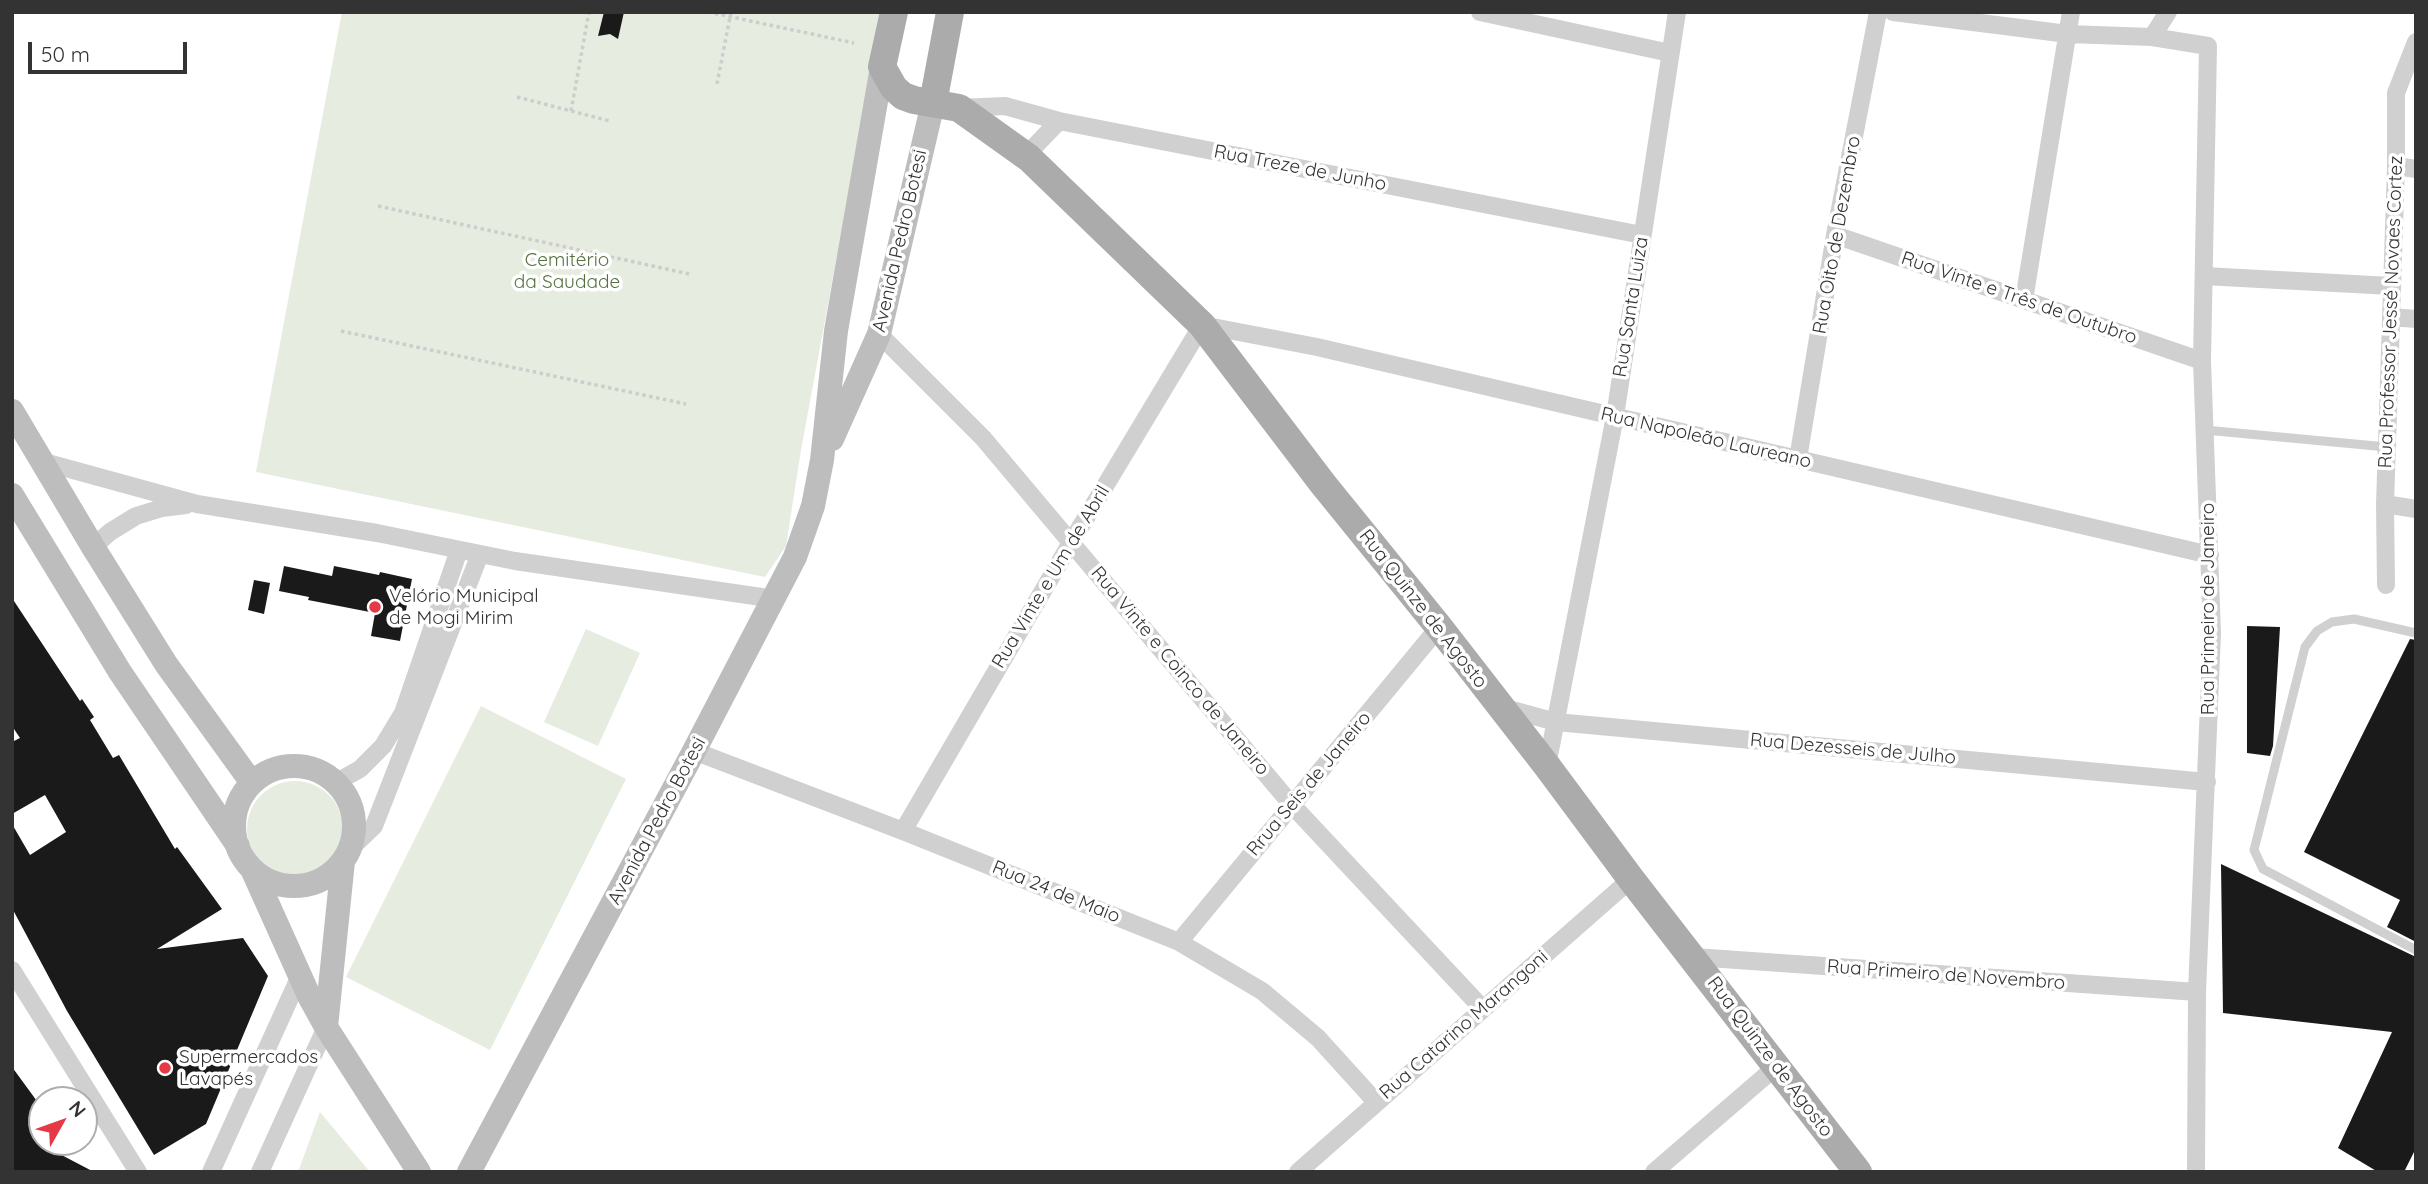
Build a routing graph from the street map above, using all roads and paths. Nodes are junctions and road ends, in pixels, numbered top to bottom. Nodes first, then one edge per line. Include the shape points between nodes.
1 (589, 12) edge
2 (708, 12) edge
3 (894, 12) edge
4 (950, 12) edge
5 (1480, 12) edge
6 (1676, 12) edge
7 (1878, 12) edge
8 (1894, 12) edge
9 (2071, 12) edge
10 (2168, 12) edge
11 (731, 15) edge
12 (2068, 34) junction
13 (2152, 37) junction
14 (854, 43) dead end
15 (2416, 43) edge
16 (1670, 52) junction
17 (883, 67) junction
18 (717, 84) dead end
19 (517, 97) dead end
20 (946, 106) junction
21 (571, 111) junction
22 (610, 121) dead end
23 (1059, 121) junction
24 (1029, 158) junction
25 (2396, 166) junction
26 (2416, 169) edge
27 (377, 206) dead end
28 (1642, 235) junction
29 (1835, 235) junction
30 (689, 274) dead end
31 (2204, 276) junction
32 (2391, 286) junction
33 (2024, 300) junction
34 (2391, 317) junction
35 (2416, 319) edge
36 (1202, 325) junction
37 (341, 331) dead end
38 (879, 334) junction
39 (2202, 361) junction
40 (686, 404) dead end
41 (12, 411) edge
42 (1615, 416) junction
43 (2205, 430) junction
44 (2387, 447) junction
45 (1798, 459) junction
46 (822, 460) junction
47 (44, 463) junction
48 (12, 495) edge
49 (197, 504) junction
50 (2385, 504) junction
51 (2416, 509) edge
52 (1072, 541) junction
53 (93, 547) junction
54 (459, 550) junction
55 (480, 554) junction
56 (2210, 555) junction
57 (2386, 585) dead end
58 (775, 599) junction
59 (1439, 627) junction
60 (2416, 633) edge
61 (1500, 707) junction
62 (1556, 722) junction
63 (694, 751) junction
64 (1547, 766) junction
65 (2207, 782) junction
66 (252, 783) junction
67 (335, 783) junction
68 (1292, 805) junction
69 (903, 831) junction
70 (238, 846) junction
71 (346, 855) junction
72 (252, 869) junction
73 (1631, 878) junction
74 (1179, 942) junction
75 (2416, 950) edge
76 (1694, 957) junction
77 (12, 970) edge
78 (299, 978) junction
79 (2197, 992) junction
80 (1482, 1008) junction
81 (326, 1027) junction
82 (1778, 1065) junction
83 (1376, 1102) junction
84 (138, 1172) edge
85 (211, 1172) edge
86 (260, 1172) edge
87 (419, 1172) edge
88 (469, 1172) edge
89 (1298, 1172) edge
90 (1654, 1172) edge
91 (1858, 1172) edge
92 (2196, 1172) edge

1 - 21 path
2 - 11 path
3 - 17 main road, Avenida Pedro Botesi
4 - 20 main road, Avenida Pedro Botesi
5 - 16 street
6 - 16 street, Rua Santa Luiza
7 - 29 street, Rua Oito de Dezembro
8 - 12 street
9 - 12 street
10 - 13 street
11 - 14 path
11 - 18 path
12 - 13 street
12 - 33 street
13 - 31 street, Rua Primeiro de Janeiro via 2208,46
15 - 25 street, Rua Professor Jessé Novaes Cortez via 2396,93
16 - 28 street, Rua Santa Luiza
17 - 20 main road, Rua Quinze de Agosto via 903,96
17 - 46 main road, Avenida Pedro Botesi via 836,331
19 - 21 path
20 - 23 street, Rua Treze de Junho via 1004,106
20 - 24 main road, Rua Quinze de Agosto
20 - 38 main road, Avenida Pedro Botesi
21 - 22 path
23 - 24 street via 1034,146
23 - 28 street, Rua Treze de Junho
24 - 36 main road, Rua Quinze de Agosto
25 - 26 street
25 - 32 street, Rua Professor Jessé Novaes Cortez
27 - 30 path
28 - 42 street, Rua Santa Luiza
29 - 33 street, Rua Vinte e Três de Outubro
29 - 45 street, Rua Oito de Dezembro
31 - 32 street
31 - 39 street, Rua Primeiro de Janeiro
32 - 34 street, Rua Professor Jessé Novaes Cortez
33 - 39 street, Rua Vinte e Três de Outubro
34 - 35 street
34 - 44 street, Rua Professor Jessé Novaes Cortez
36 - 42 street, Rua Napoleão Laureano
36 - 52 street, Rua Vinte e Um de Abril
36 - 59 main road, Rua Quinze de Agosto
37 - 40 path
38 - 46 main road, Avenida Pedro Botesi
38 - 52 street, Rua Vinte e Coinco de Janeiro via 984,438
39 - 43 street, Rua Primeiro de Janeiro
41 - 47 main road
42 - 45 street, Rua Napoleão Laureano
42 - 62 street, Rua Santa Luiza
43 - 44 lane
43 - 56 street, Rua Primeiro de Janeiro
44 - 50 street, Rua Professor Jessé Novaes Cortez
45 - 56 street, Rua Napoleão Laureano
46 - 58 main road, Avenida Pedro Botesi via 813,506
47 - 49 street
47 - 53 main road
48 - 70 main road via 120,672
49 - 53 street via 136,516
49 - 54 street
50 - 51 street
50 - 57 street, Rua Professor Jessé Novaes Cortez
52 - 68 street, Rua Vinte e Coinco de Janeiro
52 - 69 street, Rua Vinte e Um de Abril
53 - 66 main road via 166,664
54 - 55 street
54 - 67 street via 403,713 383,746 360,769
55 - 58 street
55 - 71 street via 374,826
56 - 65 street, Rua Primeiro de Janeiro
58 - 63 main road, Avenida Pedro Botesi
59 - 61 main road, Rua Quinze de Agosto
59 - 68 street, Rrua Seis de Janeiro
60 - 75 lane via 2354,619 2332,622 2316,631 2305,647 2254,850 2263,869
61 - 62 street, Rua Dezesseis de Julho
61 - 64 main road, Rua Quinze de Agosto
62 - 64 street, Rua Santa Luiza
62 - 65 street, Rua Dezesseis de Julho
63 - 69 street, Rua 24 de Maio
63 - 88 main road, Avenida Pedro Botesi
64 - 73 main road, Rua Quinze de Agosto
65 - 79 street, Rua Primeiro de Janeiro
66 - 67 main road via 284,767 303,767
66 - 70 main road via 236,813
67 - 71 main road via 353,816 354,835
68 - 74 street, Rrua Seis de Janeiro
68 - 80 street, Rua Vinte e Coinco de Janeiro
69 - 74 street, Rua 24 de Maio
70 - 72 main road
71 - 72 main road via 329,875 310,884 289,886 269,881
71 - 81 main road
72 - 78 main road
73 - 76 main road, Rua Quinze de Agosto
73 - 80 street, Rua Catarino Marangoni
74 - 83 street, Rua 24 de Maio via 1262,991 1318,1038
76 - 79 street, Rua Primeiro de Novembro
76 - 82 main road, Rua Quinze de Agosto
77 - 84 street
78 - 81 main road
78 - 85 street
79 - 92 street, Rua Primeiro de Janeiro
80 - 83 street, Rua Catarino Marangoni
81 - 86 street
81 - 87 main road
82 - 90 street
82 - 91 main road, Rua Quinze de Agosto
83 - 89 street, Rua Catarino Marangoni

